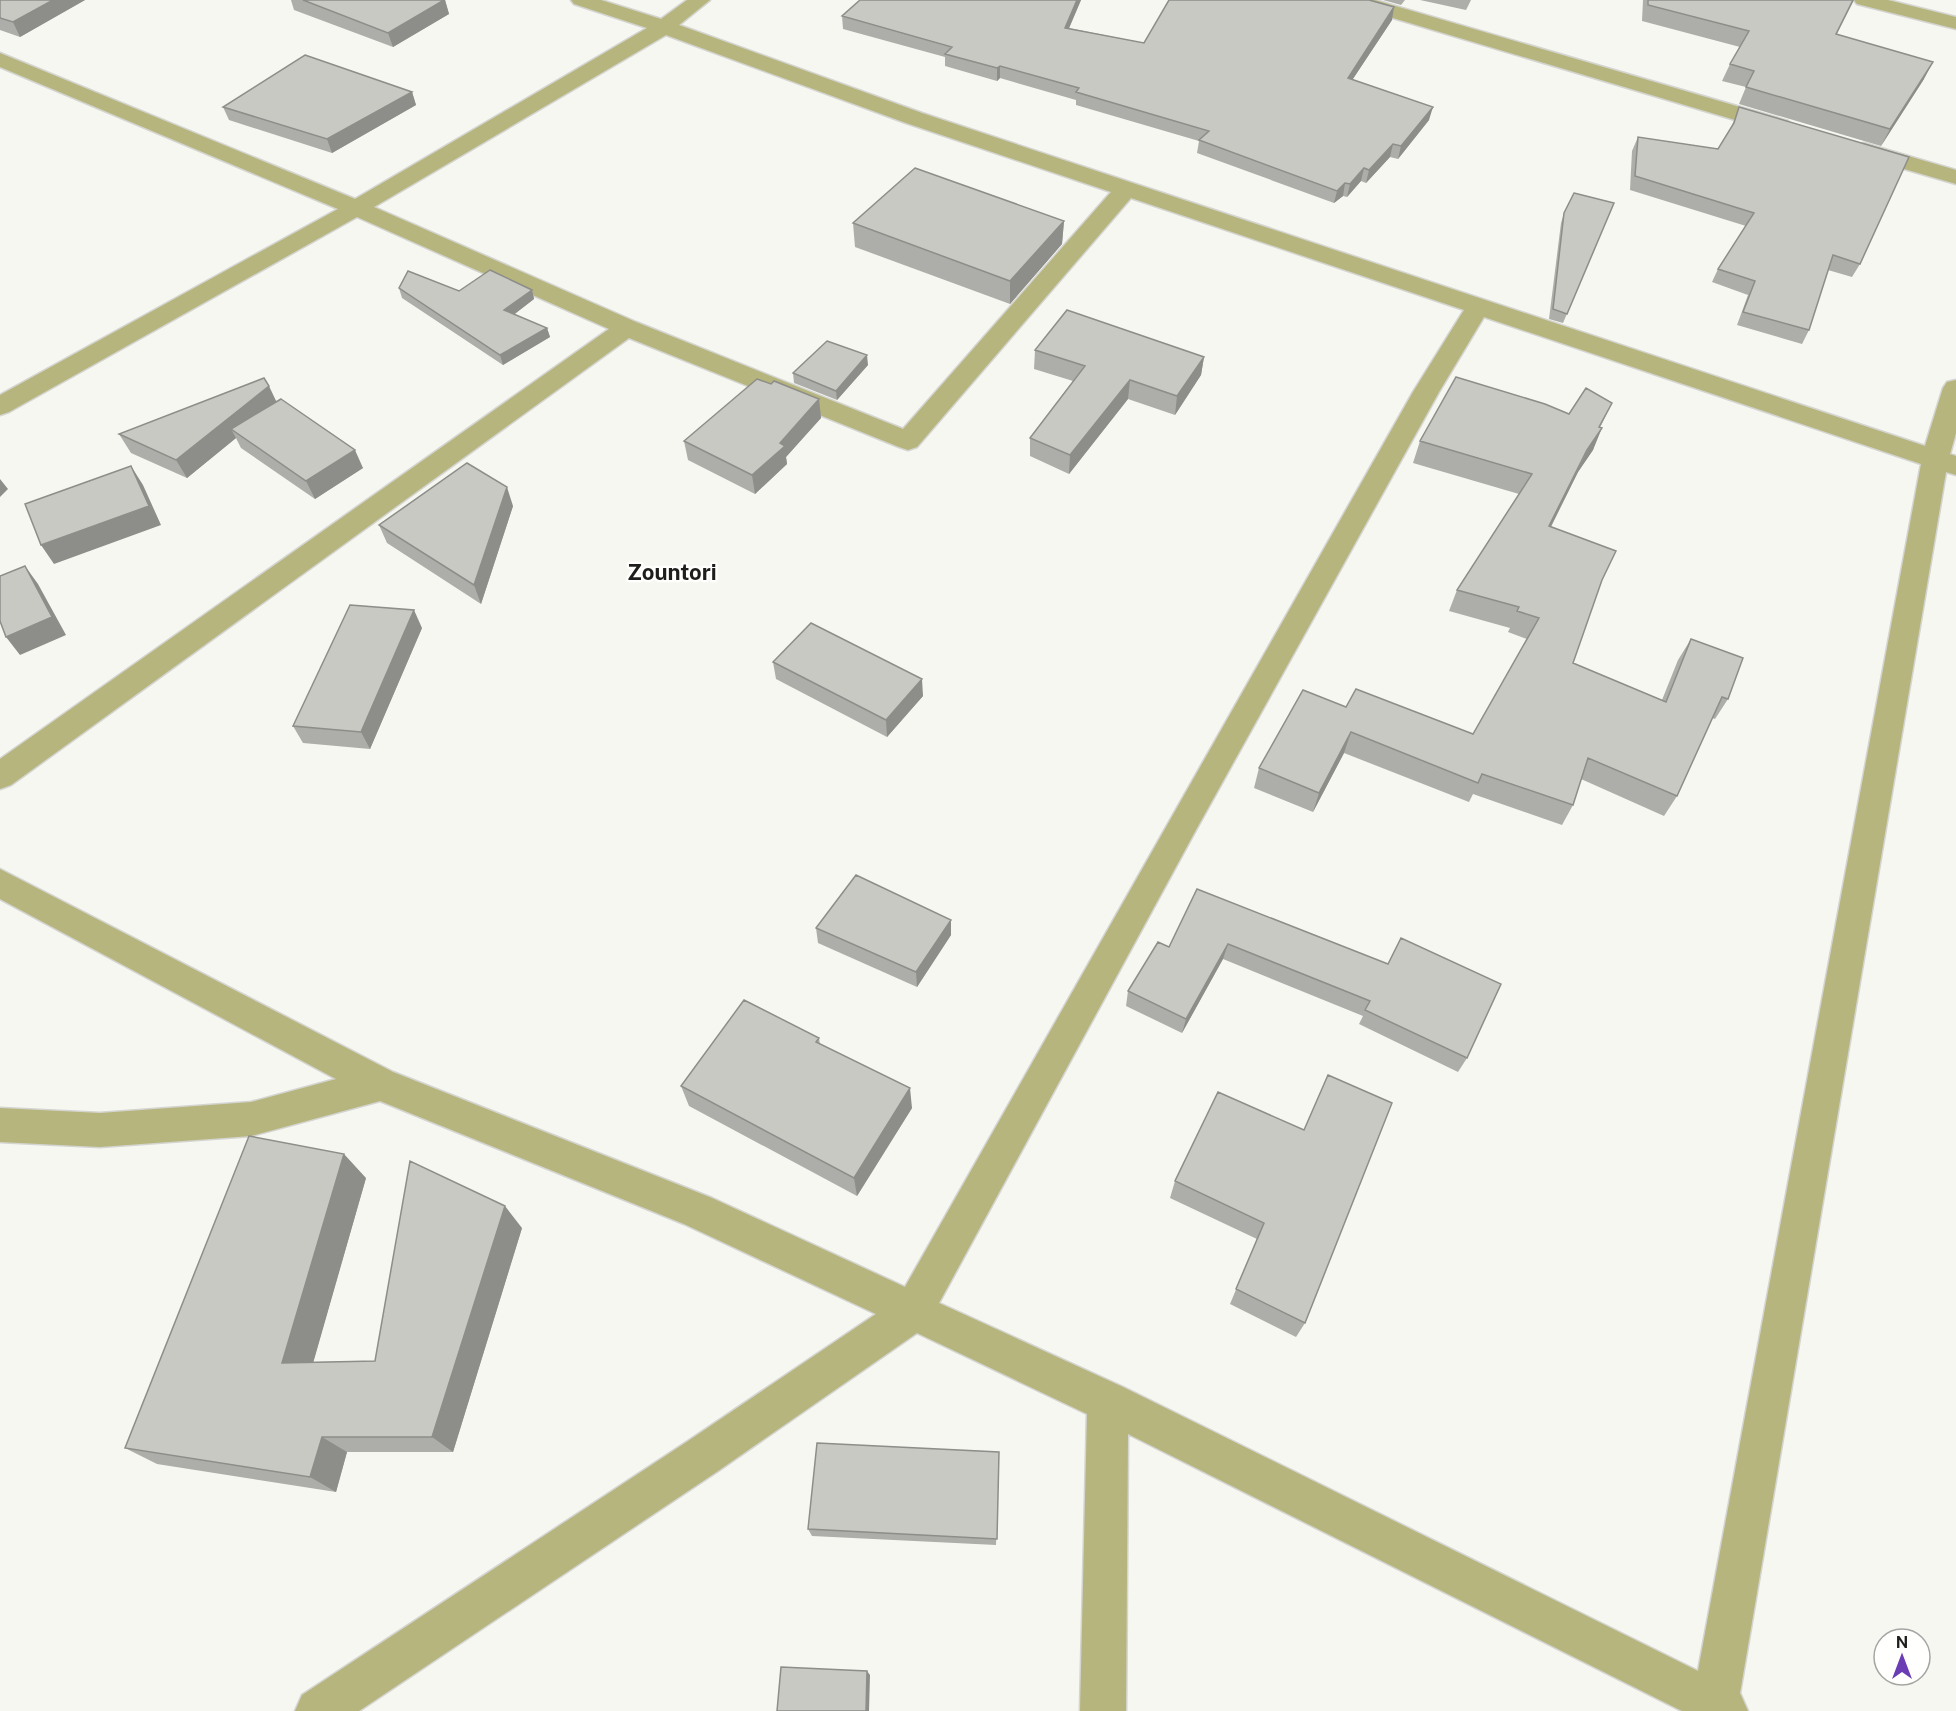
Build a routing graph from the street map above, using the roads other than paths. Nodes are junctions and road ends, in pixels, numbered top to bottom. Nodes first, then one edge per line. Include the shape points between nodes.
1 (581, 0) edge
2 (700, 0) edge
3 (1353, 0) edge
4 (1864, 0) edge
5 (1956, 23) edge
6 (664, 27) junction
7 (0, 59) edge
8 (1797, 130) edge
9 (1842, 144) edge
10 (1956, 177) edge
11 (1126, 189) junction
12 (356, 208) junction
13 (1478, 307) junction
14 (627, 328) junction
15 (1956, 388) edge
16 (6, 396) edge
17 (1945, 463) edge
18 (0, 776) edge
19 (0, 883) edge
20 (380, 1084) junction
21 (0, 1125) edge
22 (912, 1313) junction
23 (1108, 1402) junction
24 (1720, 1707) edge
25 (318, 1711) edge
26 (1103, 1711) edge

1 - 6 street
2 - 6 street
3 - 8 street
4 - 5 street
6 - 11 street via 914,118
6 - 12 street
7 - 12 street
9 - 10 street
11 - 13 street
11 - 14 street via 908,441
12 - 14 street
12 - 16 street
13 - 17 street
13 - 22 street via 1426,392
14 - 18 street
15 - 17 street
17 - 24 street
19 - 20 street
20 - 21 street via 251,1119 100,1130
20 - 22 street via 698,1211
22 - 23 street
22 - 25 street
23 - 24 street
23 - 26 street

